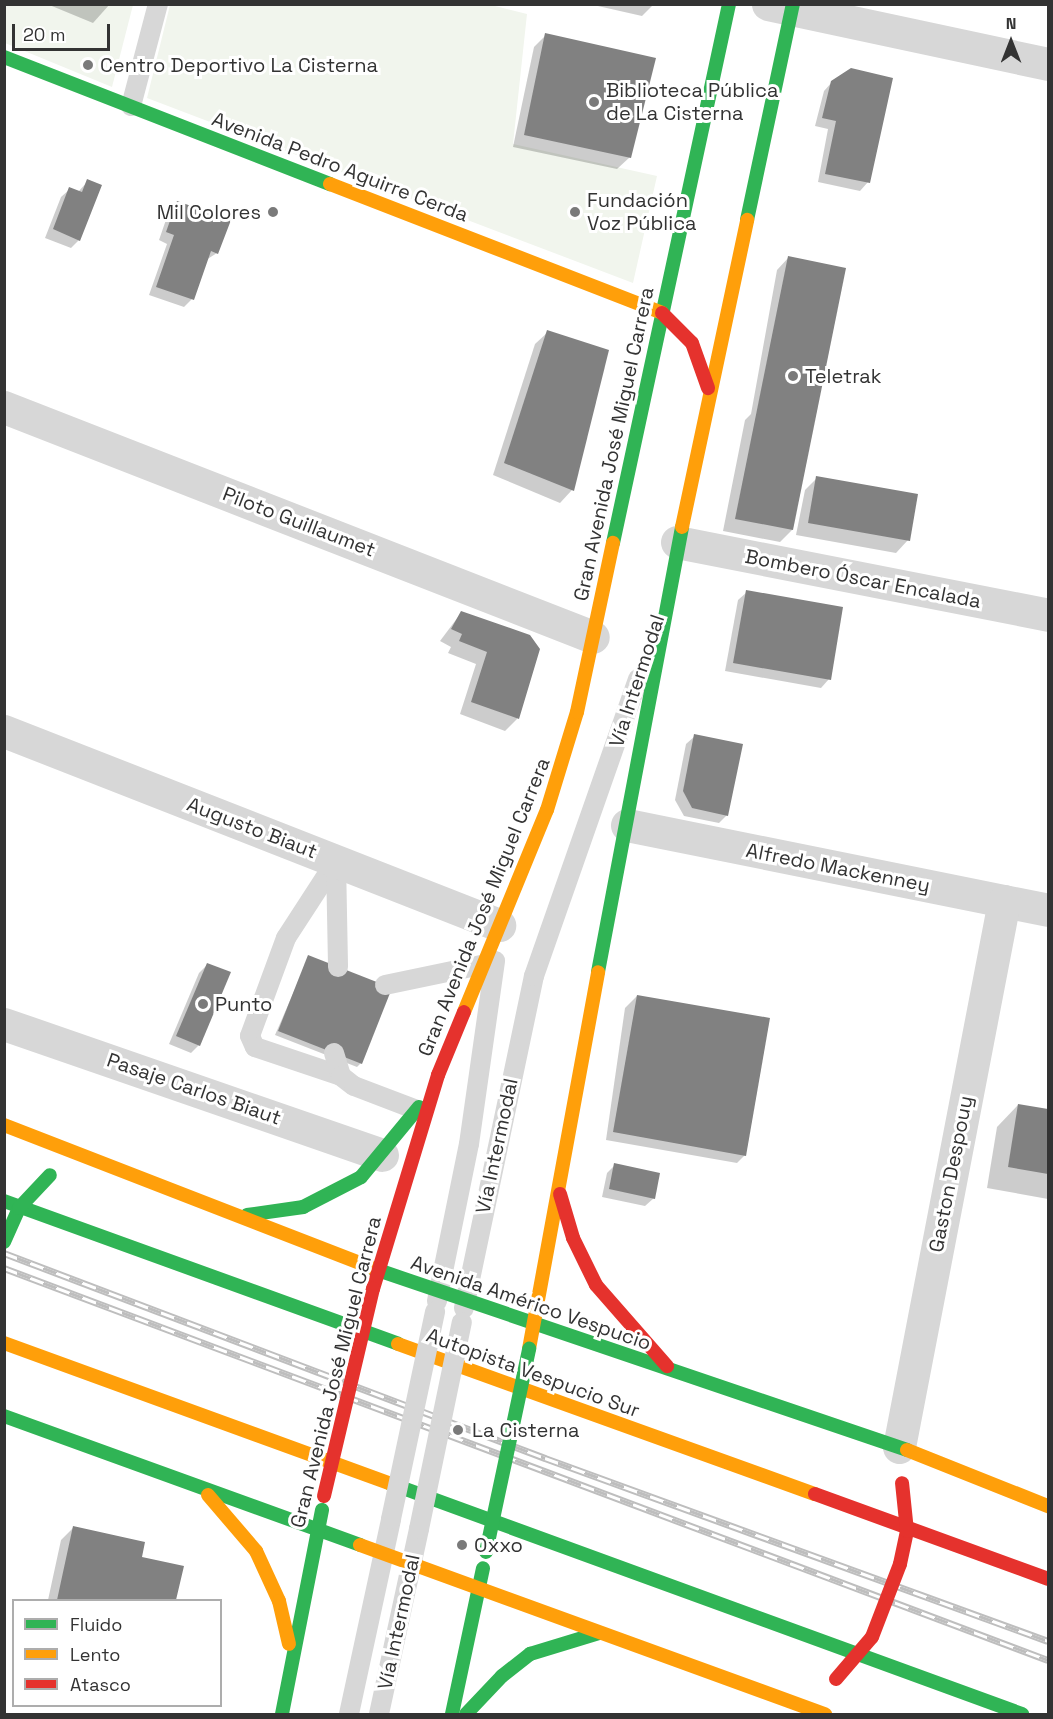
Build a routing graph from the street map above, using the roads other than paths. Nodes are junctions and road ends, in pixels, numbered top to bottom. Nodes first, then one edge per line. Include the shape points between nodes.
1 (158, 4) edge
2 (729, 4) edge
3 (784, 6) edge
4 (4, 57) edge
5 (1048, 64) edge
6 (130, 106) junction
7 (662, 313) junction
8 (709, 393) junction
9 (4, 407) edge
10 (678, 542) junction
11 (668, 591) junction
12 (1048, 615) edge
13 (593, 637) junction
14 (4, 731) edge
15 (627, 825) junction
16 (336, 861) junction
17 (1004, 901) junction
18 (1048, 910) edge
19 (499, 925) junction
20 (481, 966) junction
21 (338, 967) dead end
22 (385, 985) dead end
23 (4, 1024) edge
24 (334, 1053) dead end
25 (438, 1075) junction
26 (341, 1076) junction
27 (417, 1110) junction
28 (4, 1125) edge
29 (382, 1155) junction
30 (90, 1156) junction
31 (558, 1190) junction
32 (4, 1201) edge
33 (243, 1215) junction
34 (4, 1242) edge
35 (377, 1270) junction
36 (438, 1292) junction
37 (465, 1301) junction
38 (534, 1324) junction
39 (4, 1343) edge
40 (673, 1372) junction
41 (4, 1416) edge
42 (892, 1454) junction
43 (202, 1489) junction
44 (1048, 1506) edge
45 (317, 1530) junction
46 (384, 1556) junction
47 (412, 1565) junction
48 (1048, 1579) edge
49 (478, 1591) junction
50 (600, 1633) junction
51 (291, 1655) junction
52 (830, 1682) dead end
53 (804, 1693) dead end
54 (778, 1698) junction
55 (282, 1714) edge
56 (350, 1714) edge
57 (379, 1714) edge
58 (452, 1714) edge
59 (466, 1714) edge
60 (825, 1714) edge
61 (1022, 1714) edge

1 - 6 lane
2 - 7 main road, Gran Avenida José Miguel Carrera
3 - 5 street
3 - 8 main road
4 - 6 main road, Avenida Pedro Aguirre Cerda
6 - 7 main road, Avenida Pedro Aguirre Cerda
7 - 8 main road via 692,342
7 - 13 main road, Gran Avenida José Miguel Carrera
8 - 10 main road
9 - 13 street, Piloto Guillaumet
10 - 11 main road
10 - 12 street, Bombero Óscar Encalada
11 - 15 main road
11 - 37 lane, Vía Intermodal via 534,976
13 - 19 main road, Gran Avenida José Miguel Carrera via 563,764
14 - 16 street, Augusto Biaut
15 - 17 street, Alfredo Mackenney
15 - 31 main road
16 - 19 street, Augusto Biaut
16 - 21 lane
16 - 26 lane via 286,938 250,1036 255,1047
17 - 18 street, Alfredo Mackenney
17 - 42 street, Gaston Despouy
19 - 20 main road, Gran Avenida José Miguel Carrera
19 - 36 lane, Vía Intermodal via 469,1144
20 - 22 lane
20 - 25 main road, Gran Avenida José Miguel Carrera
23 - 29 street, Pasaje Carlos Biaut
24 - 26 lane
25 - 27 main road
25 - 35 main road, Gran Avenida José Miguel Carrera
26 - 27 lane via 367,1092
27 - 29 main road
28 - 30 main road, Avenida Américo Vespucio
29 - 33 main road via 361,1177 322,1200 283,1212
30 - 33 main road, Avenida Américo Vespucio
30 - 34 main road, bridge via 60,1170 24,1201
31 - 38 main road
31 - 40 main road via 573,1238 596,1285
32 - 48 main road, Autopista Vespucio Sur
33 - 35 main road, Avenida Américo Vespucio
35 - 36 main road, Avenida Américo Vespucio
35 - 45 main road, Gran Avenida José Miguel Carrera, bridge
36 - 37 main road, Avenida Américo Vespucio
36 - 46 lane, Vía Intermodal, bridge
37 - 38 main road, Avenida Américo Vespucio
37 - 47 lane, Vía Intermodal, bridge
38 - 40 main road, Avenida Américo Vespucio
38 - 49 main road, bridge
39 - 61 main road
40 - 42 main road, Avenida Américo Vespucio
41 - 43 main road
42 - 44 main road, Avenida Américo Vespucio
42 - 52 main road, bridge via 902,1484 907,1531 900,1564 872,1637 850,1667
43 - 45 main road
43 - 51 main road via 256,1551 279,1601
45 - 46 main road
45 - 51 main road, Gran Avenida José Miguel Carrera
46 - 47 main road
46 - 56 lane, Vía Intermodal
47 - 49 main road
47 - 57 lane, Vía Intermodal
49 - 50 main road
49 - 58 main road
50 - 54 main road
50 - 59 main road via 530,1654 502,1676
51 - 55 main road, Gran Avenida José Miguel Carrera
53 - 54 main road
54 - 60 main road

